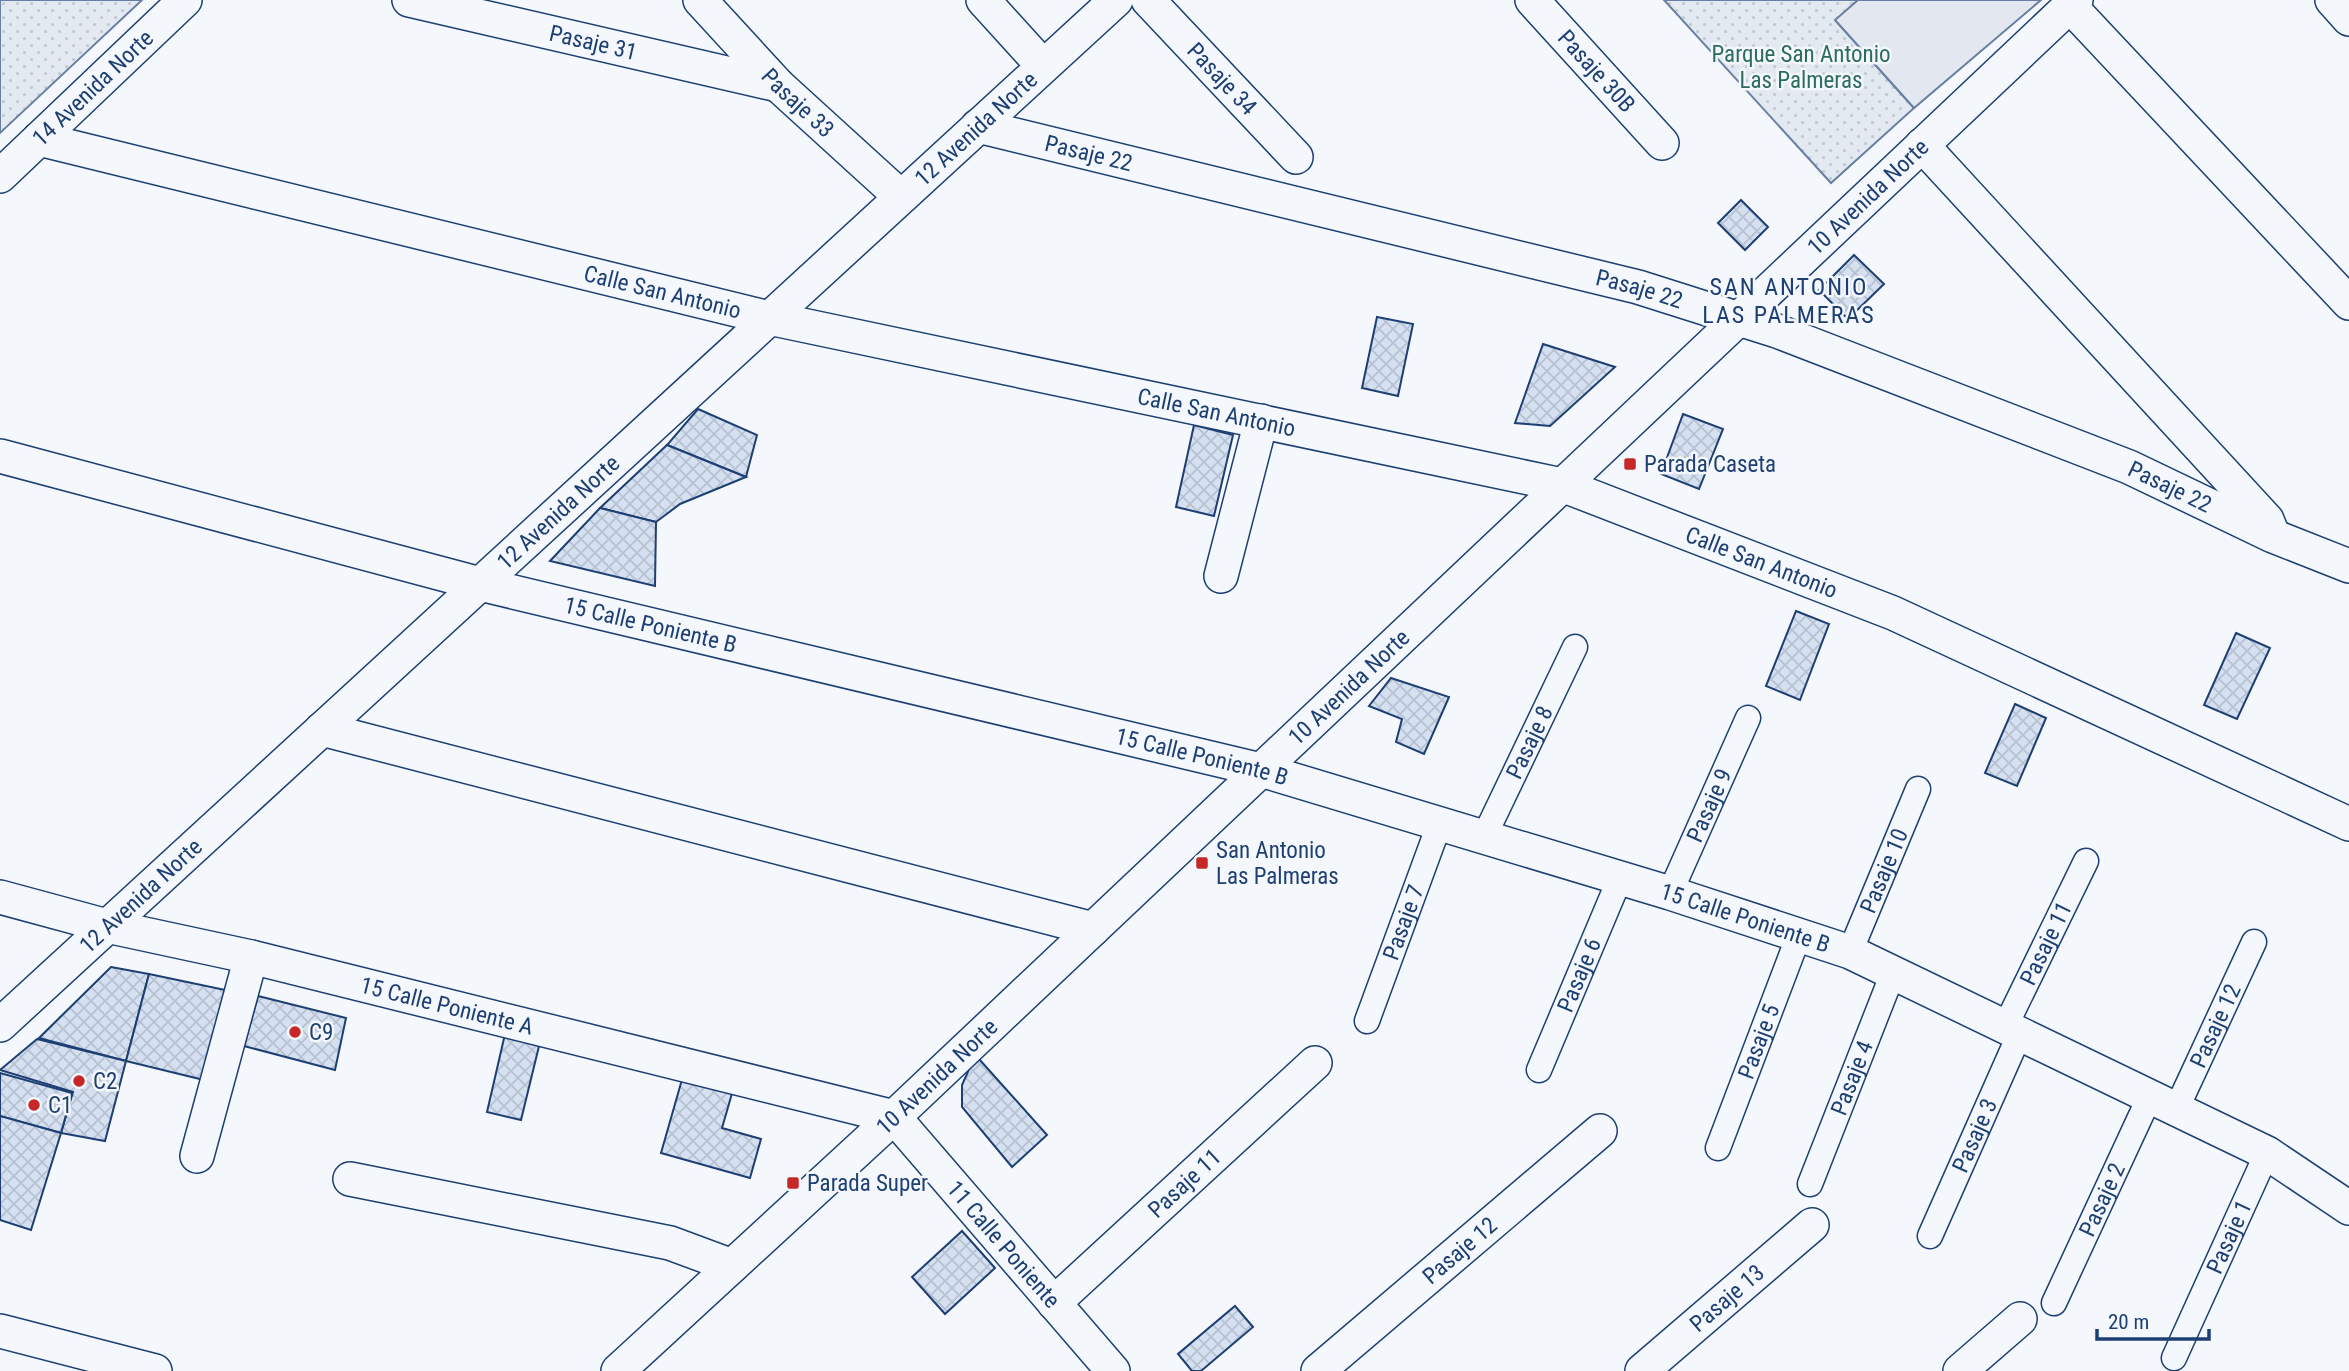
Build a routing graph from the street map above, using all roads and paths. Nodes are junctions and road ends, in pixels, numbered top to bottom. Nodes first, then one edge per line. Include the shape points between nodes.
1 (185, 0) edge
2 (409, 0) edge
3 (700, 0) edge
4 (983, 0) edge
5 (1116, 0) edge
6 (1148, 0) edge
7 (1532, 0) edge
8 (2332, 0) edge
9 (2073, 3) edge
10 (2349, 19) edge
11 (1043, 66) junction
12 (778, 85) junction
13 (978, 126) junction
14 (39, 139) junction
15 (1662, 142) dead end
16 (1922, 145) junction
17 (1296, 157) dead end
18 (0, 176) edge
19 (901, 197) junction
20 (2349, 303) edge
21 (769, 318) junction
22 (1736, 321) junction
23 (1261, 421) junction
24 (0, 456) edge
25 (1562, 485) junction
26 (2273, 536) junction
27 (2349, 566) edge
28 (1221, 576) dead end
29 (480, 584) junction
30 (1575, 647) dead end
31 (1748, 718) dead end
32 (322, 729) junction
33 (1261, 770) junction
34 (1918, 789) dead end
35 (2349, 824) edge
36 (1439, 825) junction
37 (1484, 837) junction
38 (2086, 861) dead end
39 (1620, 878) junction
40 (1670, 893) junction
41 (0, 897) edge
42 (107, 926) junction
43 (1093, 929) junction
44 (1799, 935) junction
45 (2254, 942) dead end
46 (1850, 952) junction
47 (251, 957) junction
48 (1893, 973) junction
49 (1367, 1021) dead end
50 (0, 1025) edge
51 (2013, 1030) junction
52 (1315, 1063) dead end
53 (1539, 1070) dead end
54 (2163, 1103) junction
55 (894, 1117) junction
56 (1600, 1131) dead end
57 (1718, 1149) dead end
58 (2267, 1153) junction
59 (197, 1156) dead end
60 (350, 1179) dead end
61 (1810, 1184) dead end
62 (2349, 1208) edge
63 (1812, 1225) dead end
64 (1930, 1236) dead end
65 (732, 1266) junction
66 (1054, 1303) junction
67 (2054, 1303) dead end
68 (2020, 1319) dead end
69 (0, 1331) edge
70 (2174, 1358) dead end
71 (155, 1371) edge
72 (618, 1371) edge
73 (1113, 1371) edge
74 (1318, 1371) edge
75 (1642, 1371) edge
76 (1960, 1371) edge

1 - 14 street, 14 Avenida Norte
2 - 12 street, Pasaje 31
3 - 12 street, Pasaje 33
4 - 11 street
5 - 11 street, 12 Avenida Norte
6 - 17 street, Pasaje 34
7 - 15 street, Pasaje 30B
8 - 10 street
9 - 16 street, 10 Avenida Norte
9 - 20 street
11 - 13 street, 12 Avenida Norte
12 - 19 street, Pasaje 33
13 - 19 street, 12 Avenida Norte
13 - 22 street, Pasaje 22 via 1638,287
14 - 18 street, 14 Avenida Norte
14 - 21 street, Calle San Antonio
16 - 22 street, 10 Avenida Norte
16 - 26 street via 2267,520
19 - 21 street, 12 Avenida Norte
21 - 23 street, Calle San Antonio
21 - 29 street, 12 Avenida Norte
22 - 25 street, 10 Avenida Norte
22 - 26 street, Pasaje 22 via 1777,331 2129,467
23 - 25 street, Calle San Antonio
23 - 28 street
24 - 29 street, 15 Calle Poniente B
25 - 33 street, 10 Avenida Norte
25 - 35 street, Calle San Antonio via 1893,613
26 - 27 street, Pasaje 22
29 - 32 street, 12 Avenida Norte
29 - 33 street, 15 Calle Poniente B
30 - 37 street, Pasaje 8
31 - 40 street, Pasaje 9
32 - 42 street, 12 Avenida Norte
32 - 43 street
33 - 36 street, 15 Calle Poniente B
33 - 43 street, 10 Avenida Norte
34 - 46 street, Pasaje 10
36 - 37 street, 15 Calle Poniente B
36 - 49 street, Pasaje 7
37 - 39 street, 15 Calle Poniente B
38 - 51 street, Pasaje 11
39 - 40 street, 15 Calle Poniente B
39 - 53 street, Pasaje 6
40 - 44 street, 15 Calle Poniente B
41 - 42 street, 15 Calle Poniente A
42 - 47 street, 15 Calle Poniente A
42 - 50 street, 12 Avenida Norte
43 - 55 street, 10 Avenida Norte
44 - 46 street, 15 Calle Poniente B
44 - 57 street, Pasaje 5
45 - 54 street, Pasaje 12
46 - 48 street, 15 Calle Poniente B
47 - 55 street, 15 Calle Poniente A
47 - 59 street
48 - 51 street, 15 Calle Poniente B
48 - 61 street, Pasaje 4
51 - 54 street, 15 Calle Poniente B
51 - 64 street, Pasaje 3
52 - 66 street, Pasaje 11
54 - 58 street, 15 Calle Poniente B
54 - 67 street, Pasaje 2
55 - 65 street, 10 Avenida Norte
55 - 66 street, 11 Calle Poniente
56 - 74 street, Pasaje 12
58 - 62 street, 15 Calle Poniente B
58 - 70 street, Pasaje 1
60 - 65 street via 670,1243
63 - 75 street, Pasaje 13
65 - 72 street, 10 Avenida Norte
66 - 73 street, 11 Calle Poniente
68 - 76 street
69 - 71 street

